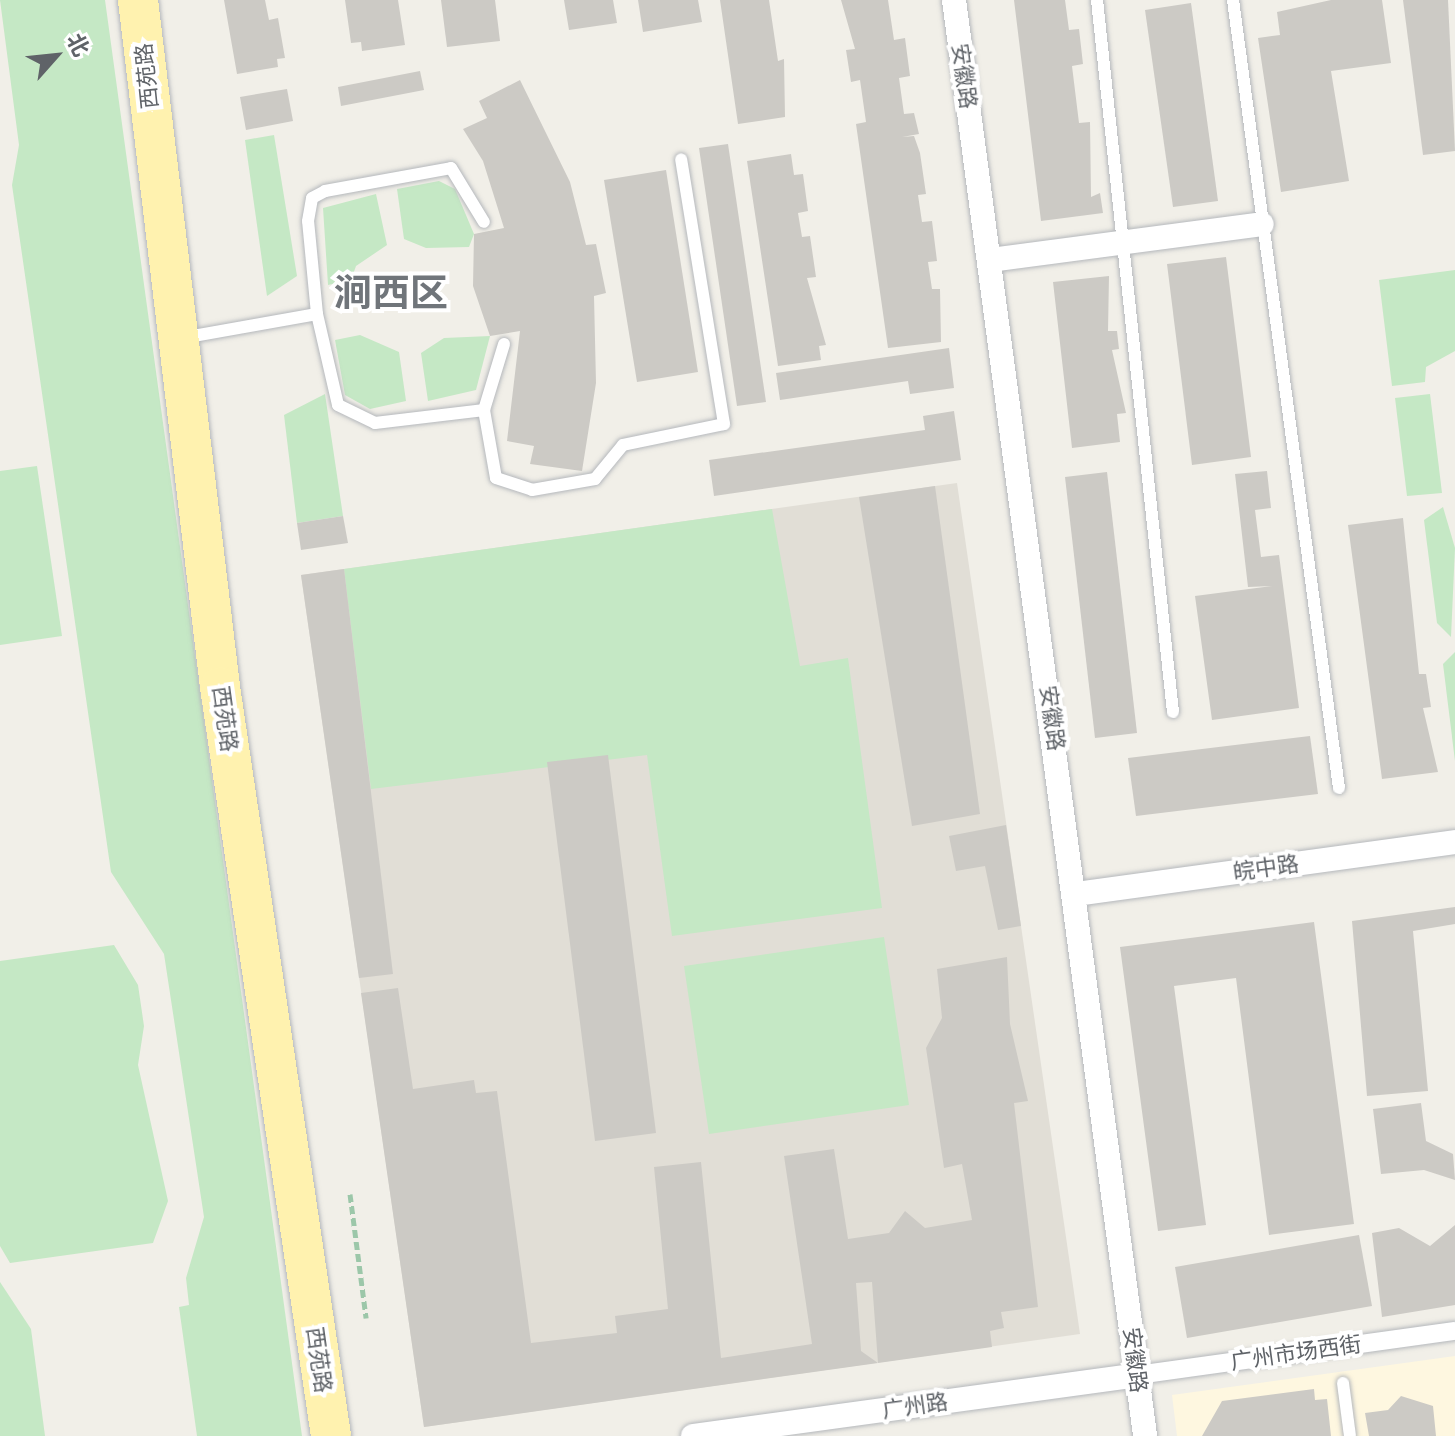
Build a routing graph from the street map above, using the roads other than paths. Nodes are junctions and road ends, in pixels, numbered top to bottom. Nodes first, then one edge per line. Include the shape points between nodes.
1 (954, 0) edge
2 (1097, 0) edge
3 (1233, 0) edge
4 (138, 2) edge
5 (681, 159) dead end
6 (484, 222) dead end
7 (1262, 224) junction
8 (1126, 242) junction
9 (990, 260) junction
10 (317, 314) junction
11 (175, 339) junction
12 (504, 344) dead end
13 (484, 410) junction
14 (1173, 712) dead end
15 (1339, 788) dead end
16 (1455, 842) edge
17 (1076, 894) junction
18 (1455, 1331) edge
19 (1137, 1375) junction
20 (1343, 1383) dead end
21 (331, 1436) edge
22 (693, 1436) edge
23 (1145, 1436) edge
24 (1350, 1436) edge

1 - 9 street, 安徽路
2 - 8 lane
3 - 7 lane
4 - 11 main road, 西苑路
5 - 13 lane via 724,424 623,445 595,479 532,490 496,478
6 - 10 lane via 451,168 325,191 312,198 308,221
7 - 8 street
7 - 15 lane
8 - 9 street
8 - 14 lane
9 - 17 street, 安徽路
10 - 11 lane
10 - 13 lane via 338,405 354,418 375,423
11 - 21 main road, 西苑路
12 - 13 lane
16 - 17 street, 皖中路
17 - 19 street, 安徽路
18 - 19 street, 广州市场西街
19 - 22 street, 广州路
19 - 23 street, 安徽路
20 - 24 lane

